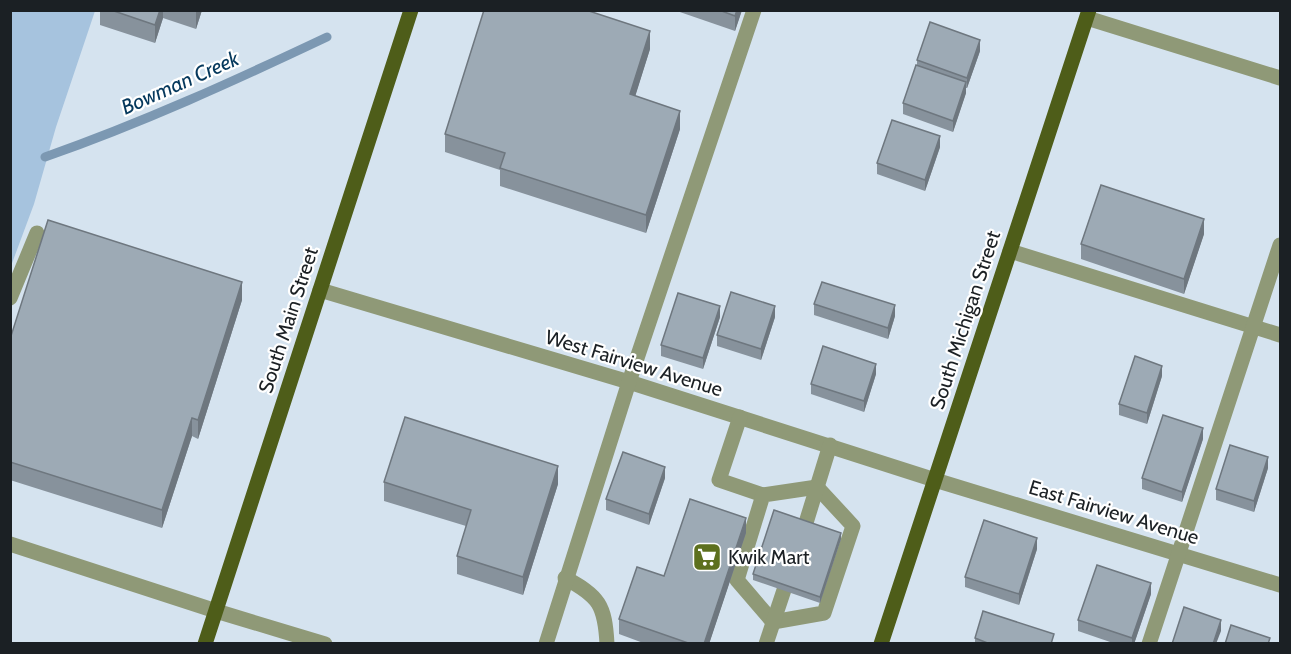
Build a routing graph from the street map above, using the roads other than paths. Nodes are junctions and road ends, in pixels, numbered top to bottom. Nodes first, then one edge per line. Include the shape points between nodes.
1 (411, 10) edge
2 (754, 10) edge
3 (1088, 14) edge
4 (1281, 78) edge
5 (37, 233) dead end
6 (1281, 245) edge
7 (1010, 251) junction
8 (320, 290) junction
9 (10, 298) edge
10 (1254, 327) junction
11 (1281, 335) edge
12 (629, 382) junction
13 (740, 417) junction
14 (830, 446) junction
15 (935, 480) junction
16 (817, 487) junction
17 (763, 495) junction
18 (805, 526) edge
19 (10, 544) edge
20 (1178, 553) junction
21 (565, 578) junction
22 (1281, 585) edge
23 (784, 590) edge
24 (216, 611) junction
25 (773, 622) junction
26 (205, 644) edge
27 (324, 644) edge
28 (546, 644) edge
29 (607, 644) edge
30 (766, 644) edge
31 (881, 644) edge
32 (1149, 644) edge

1 - 8 main road, South Main Street
2 - 12 street
3 - 4 street
3 - 7 main road, South Michigan Street
5 - 9 street
6 - 10 street
7 - 10 street
7 - 15 main road, South Michigan Street
8 - 12 street, West Fairview Avenue
8 - 24 main road, South Main Street
10 - 11 street
10 - 20 street
12 - 13 street, West Fairview Avenue
12 - 21 street
13 - 14 street, West Fairview Avenue
13 - 17 street via 719,480
14 - 15 street, West Fairview Avenue
14 - 16 street
15 - 20 street, East Fairview Avenue
15 - 31 main road, South Michigan Street
16 - 17 street
16 - 18 street
16 - 25 street via 853,526 824,613
17 - 25 street via 737,580
19 - 24 street
20 - 22 street, East Fairview Avenue
20 - 32 street
21 - 28 street
21 - 29 street via 587,590 603,609
23 - 25 street
24 - 26 main road, South Main Street
24 - 27 street
25 - 30 street

